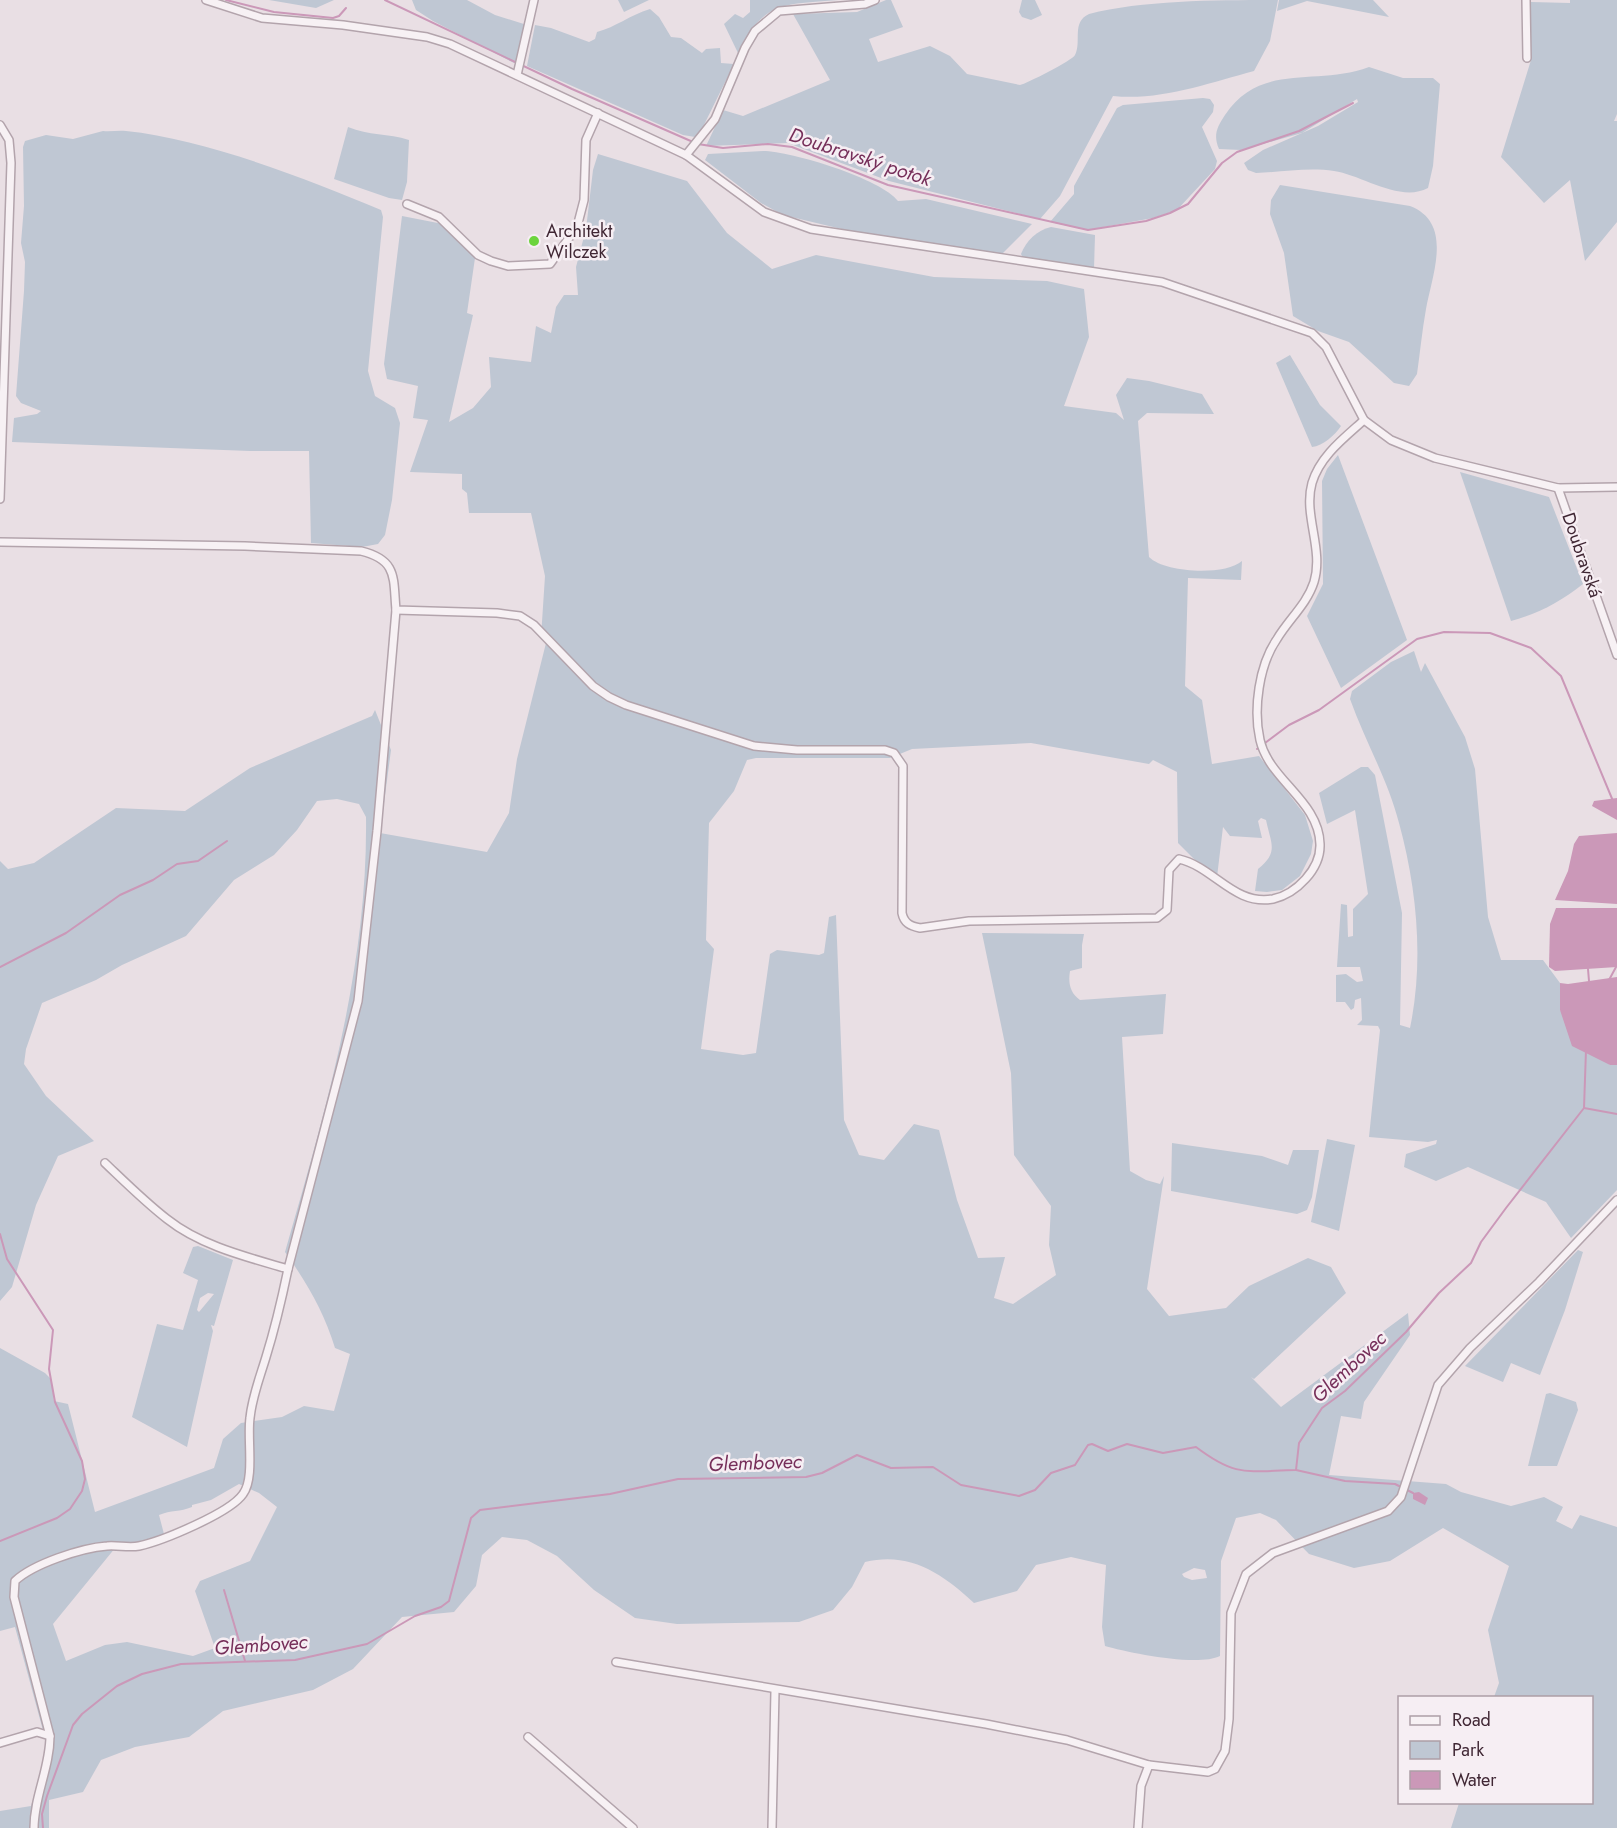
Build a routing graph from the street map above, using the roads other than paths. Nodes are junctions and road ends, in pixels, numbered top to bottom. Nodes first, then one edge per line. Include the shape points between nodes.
1 (206, 0) edge
2 (534, 0) edge
3 (875, 0) edge
4 (1526, 0) edge
5 (1527, 58) dead end
6 (517, 75) junction
7 (598, 113) junction
8 (0, 125) edge
9 (686, 155) junction
10 (406, 204) dead end
11 (1364, 420) junction
12 (1617, 487) edge
13 (1558, 488) junction
14 (0, 499) edge
15 (0, 542) edge
16 (396, 610) junction
17 (1617, 655) edge
18 (105, 1163) dead end
19 (1617, 1200) edge
20 (288, 1269) junction
21 (616, 1662) dead end
22 (775, 1690) junction
23 (50, 1736) junction
24 (528, 1737) dead end
25 (0, 1743) edge
26 (1149, 1765) junction
27 (34, 1828) edge
28 (633, 1828) edge
29 (772, 1828) edge
30 (1138, 1828) edge

1 - 6 street via 262,18 427,37
2 - 6 street
3 - 9 street via 779,11 754,31 715,119
4 - 5 street
6 - 7 street
7 - 9 street
7 - 10 street via 586,140 584,200 577,227 550,264 508,266 491,261 478,255 439,217
8 - 14 street via 9,140 11,163
9 - 11 street via 764,212 811,229 1162,282 1312,333 1326,347
11 - 13 street via 1391,440 1435,458
11 - 16 street via 1329,453 1312,484 1317,555 1313,582 1302,605 1276,639 1264,667 1258,714 1263,751 1310,813 1318,829 1320,847 1303,883 1272,899 1240,896 1179,859 1169,870 1167,910 1157,918 969,921 913,926 902,913 903,766 894,753 754,746 609,697 593,686 534,624 520,616
12 - 13 street
13 - 17 street, Doubravská
15 - 16 street via 361,552 377,555 392,570
16 - 20 street via 359,990
18 - 20 street via 168,1220 192,1234 235,1253
19 - 26 street via 1438,1385 1401,1497 1388,1511 1273,1553 1246,1574 1231,1614 1230,1719 1225,1751 1215,1769 1201,1773
20 - 23 street via 255,1390 250,1419 249,1485 242,1496 198,1523 164,1537 137,1547 105,1546 72,1555 26,1571 15,1581 14,1597
21 - 22 street
22 - 26 street via 882,1704 998,1726 1067,1740
22 - 29 street
23 - 25 street via 38,1732
23 - 27 street via 50,1755
24 - 28 street
26 - 30 street via 1141,1786

